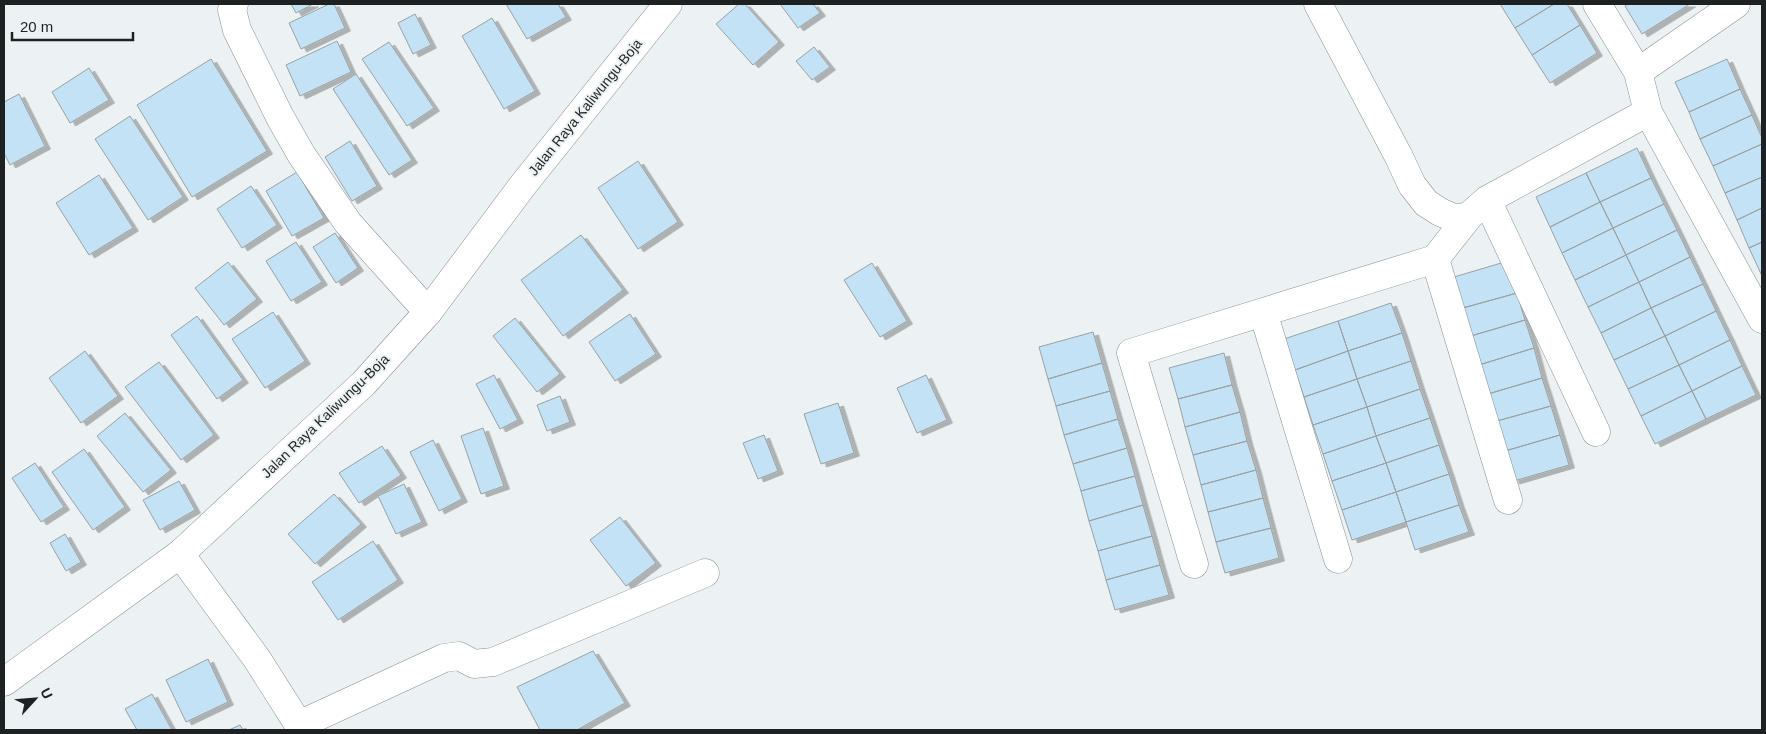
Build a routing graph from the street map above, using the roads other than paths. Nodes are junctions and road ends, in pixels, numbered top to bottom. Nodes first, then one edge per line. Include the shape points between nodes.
1 (234, 4) edge
2 (668, 4) edge
3 (1318, 4) edge
4 (1597, 4) edge
5 (1736, 4) edge
6 (1638, 72) junction
7 (1648, 112) junction
8 (1478, 208) junction
9 (1435, 259) junction
10 (428, 312) junction
11 (1262, 312) junction
12 (1762, 319) edge
13 (1596, 432) dead end
14 (1508, 500) dead end
15 (180, 554) junction
16 (1338, 559) dead end
17 (1194, 564) dead end
18 (705, 573) dead end
19 (4, 682) edge
20 (300, 728) edge

1 - 10 street via 232,10 237,30 301,154 348,223
2 - 10 street, Jalan Raya Kaliwungu-Boja via 523,185
3 - 8 street via 1412,185 1426,203 1456,219
4 - 6 street
5 - 6 street
6 - 7 street
7 - 8 street
7 - 12 street
8 - 9 street
8 - 13 street
9 - 11 street
9 - 14 street
10 - 15 street, Jalan Raya Kaliwungu-Boja via 364,383
11 - 16 street
11 - 17 street via 1131,353
15 - 19 street, Jalan Raya Kaliwungu-Boja
15 - 20 street via 257,659
18 - 20 street via 493,662 474,664 459,656 444,658

